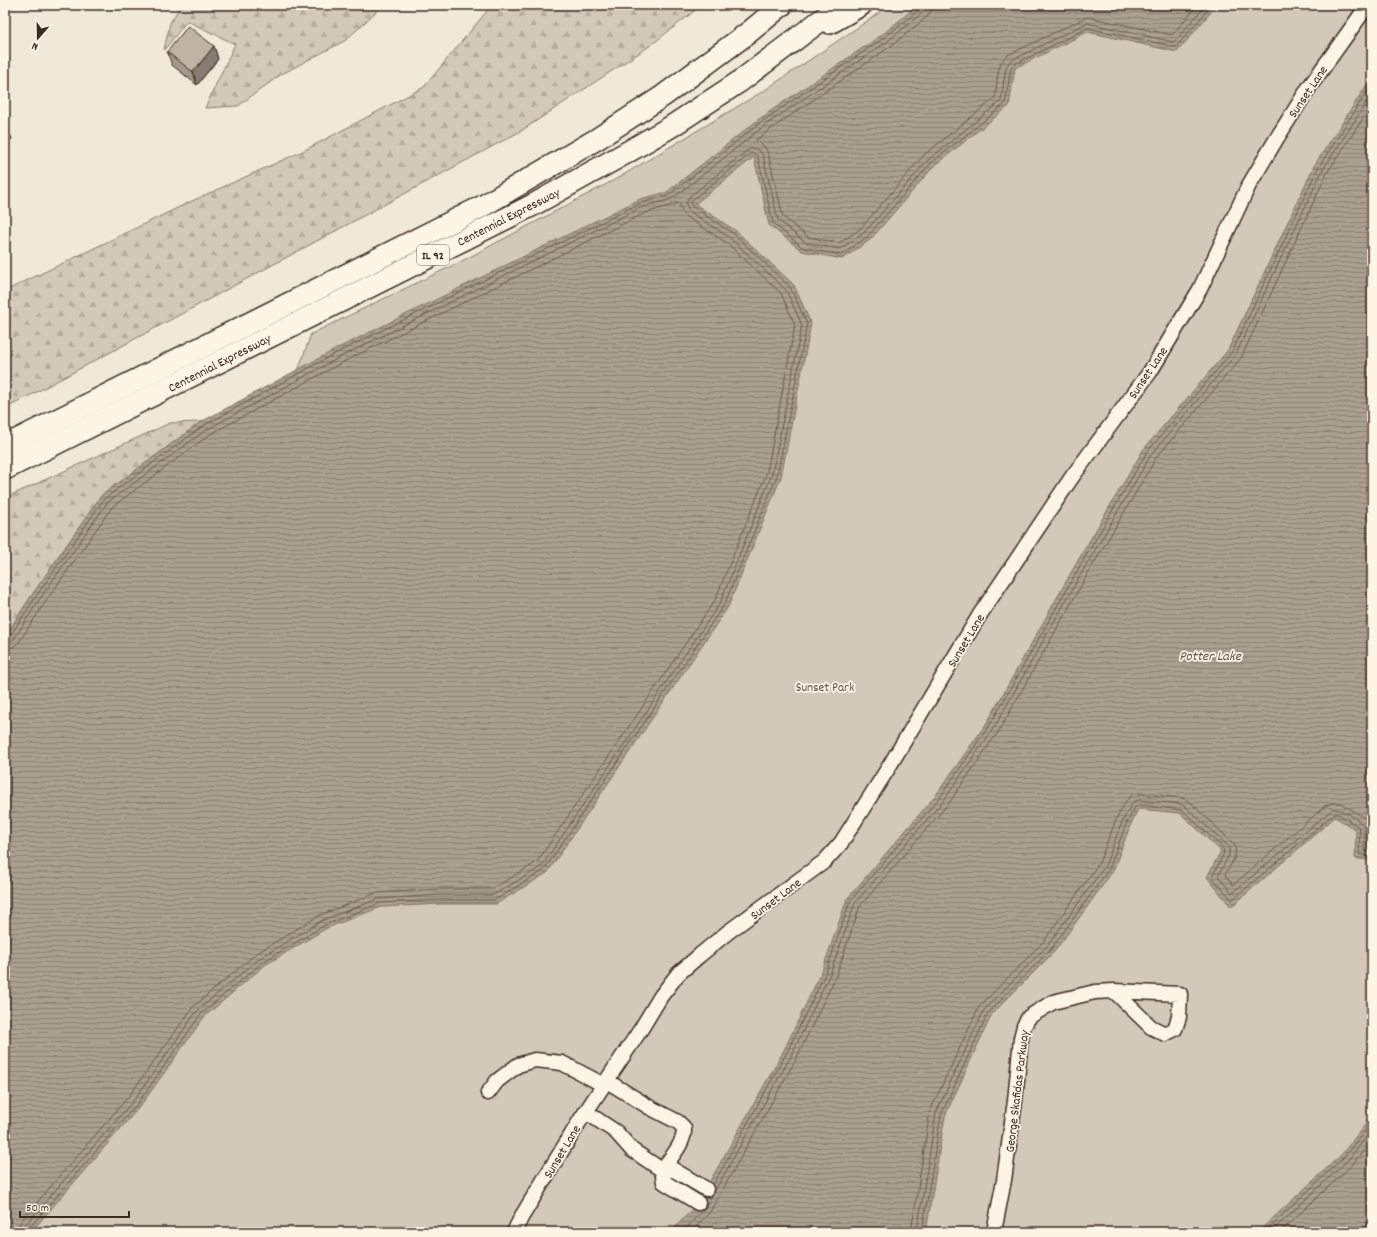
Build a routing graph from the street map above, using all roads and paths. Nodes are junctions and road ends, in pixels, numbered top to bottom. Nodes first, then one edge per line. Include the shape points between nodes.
1 (782, 5) edge
2 (841, 5) edge
3 (860, 5) edge
4 (1368, 5) edge
5 (760, 66) junction
6 (5, 446) edge
7 (5, 469) edge
8 (1114, 990) junction
9 (605, 1083) junction
10 (488, 1092) dead end
11 (586, 1112) junction
12 (662, 1170) junction
13 (706, 1189) dead end
14 (698, 1203) dead end
15 (514, 1232) edge
16 (994, 1232) edge

1 - 6 highway, Centennial Expressway / IL 92 via 663,96 597,139 487,204
2 - 5 highway, Centennial Expressway / IL 92
3 - 5 highway
4 - 9 lane, Sunset Lane via 1310,86 1277,138 1249,186 1200,289 1150,372 1072,477 979,616 841,843 824,861 728,932 678,974
5 - 7 highway, Centennial Expressway / IL 92 via 672,126 533,205
8 - 8 lane, George Skafidas Parkway via 1150,1027 1165,1034 1174,1029 1179,1017 1180,994
8 - 16 lane, George Skafidas Parkway via 1053,1002 1029,1017 1024,1026 1004,1180
9 - 10 lane via 562,1063 535,1060 518,1065 497,1081
9 - 11 lane, Sunset Lane
9 - 12 lane via 678,1122 684,1128 678,1148
11 - 12 lane via 616,1132 632,1150
11 - 15 lane, Sunset Lane
12 - 13 lane via 674,1170
12 - 14 lane via 664,1182

